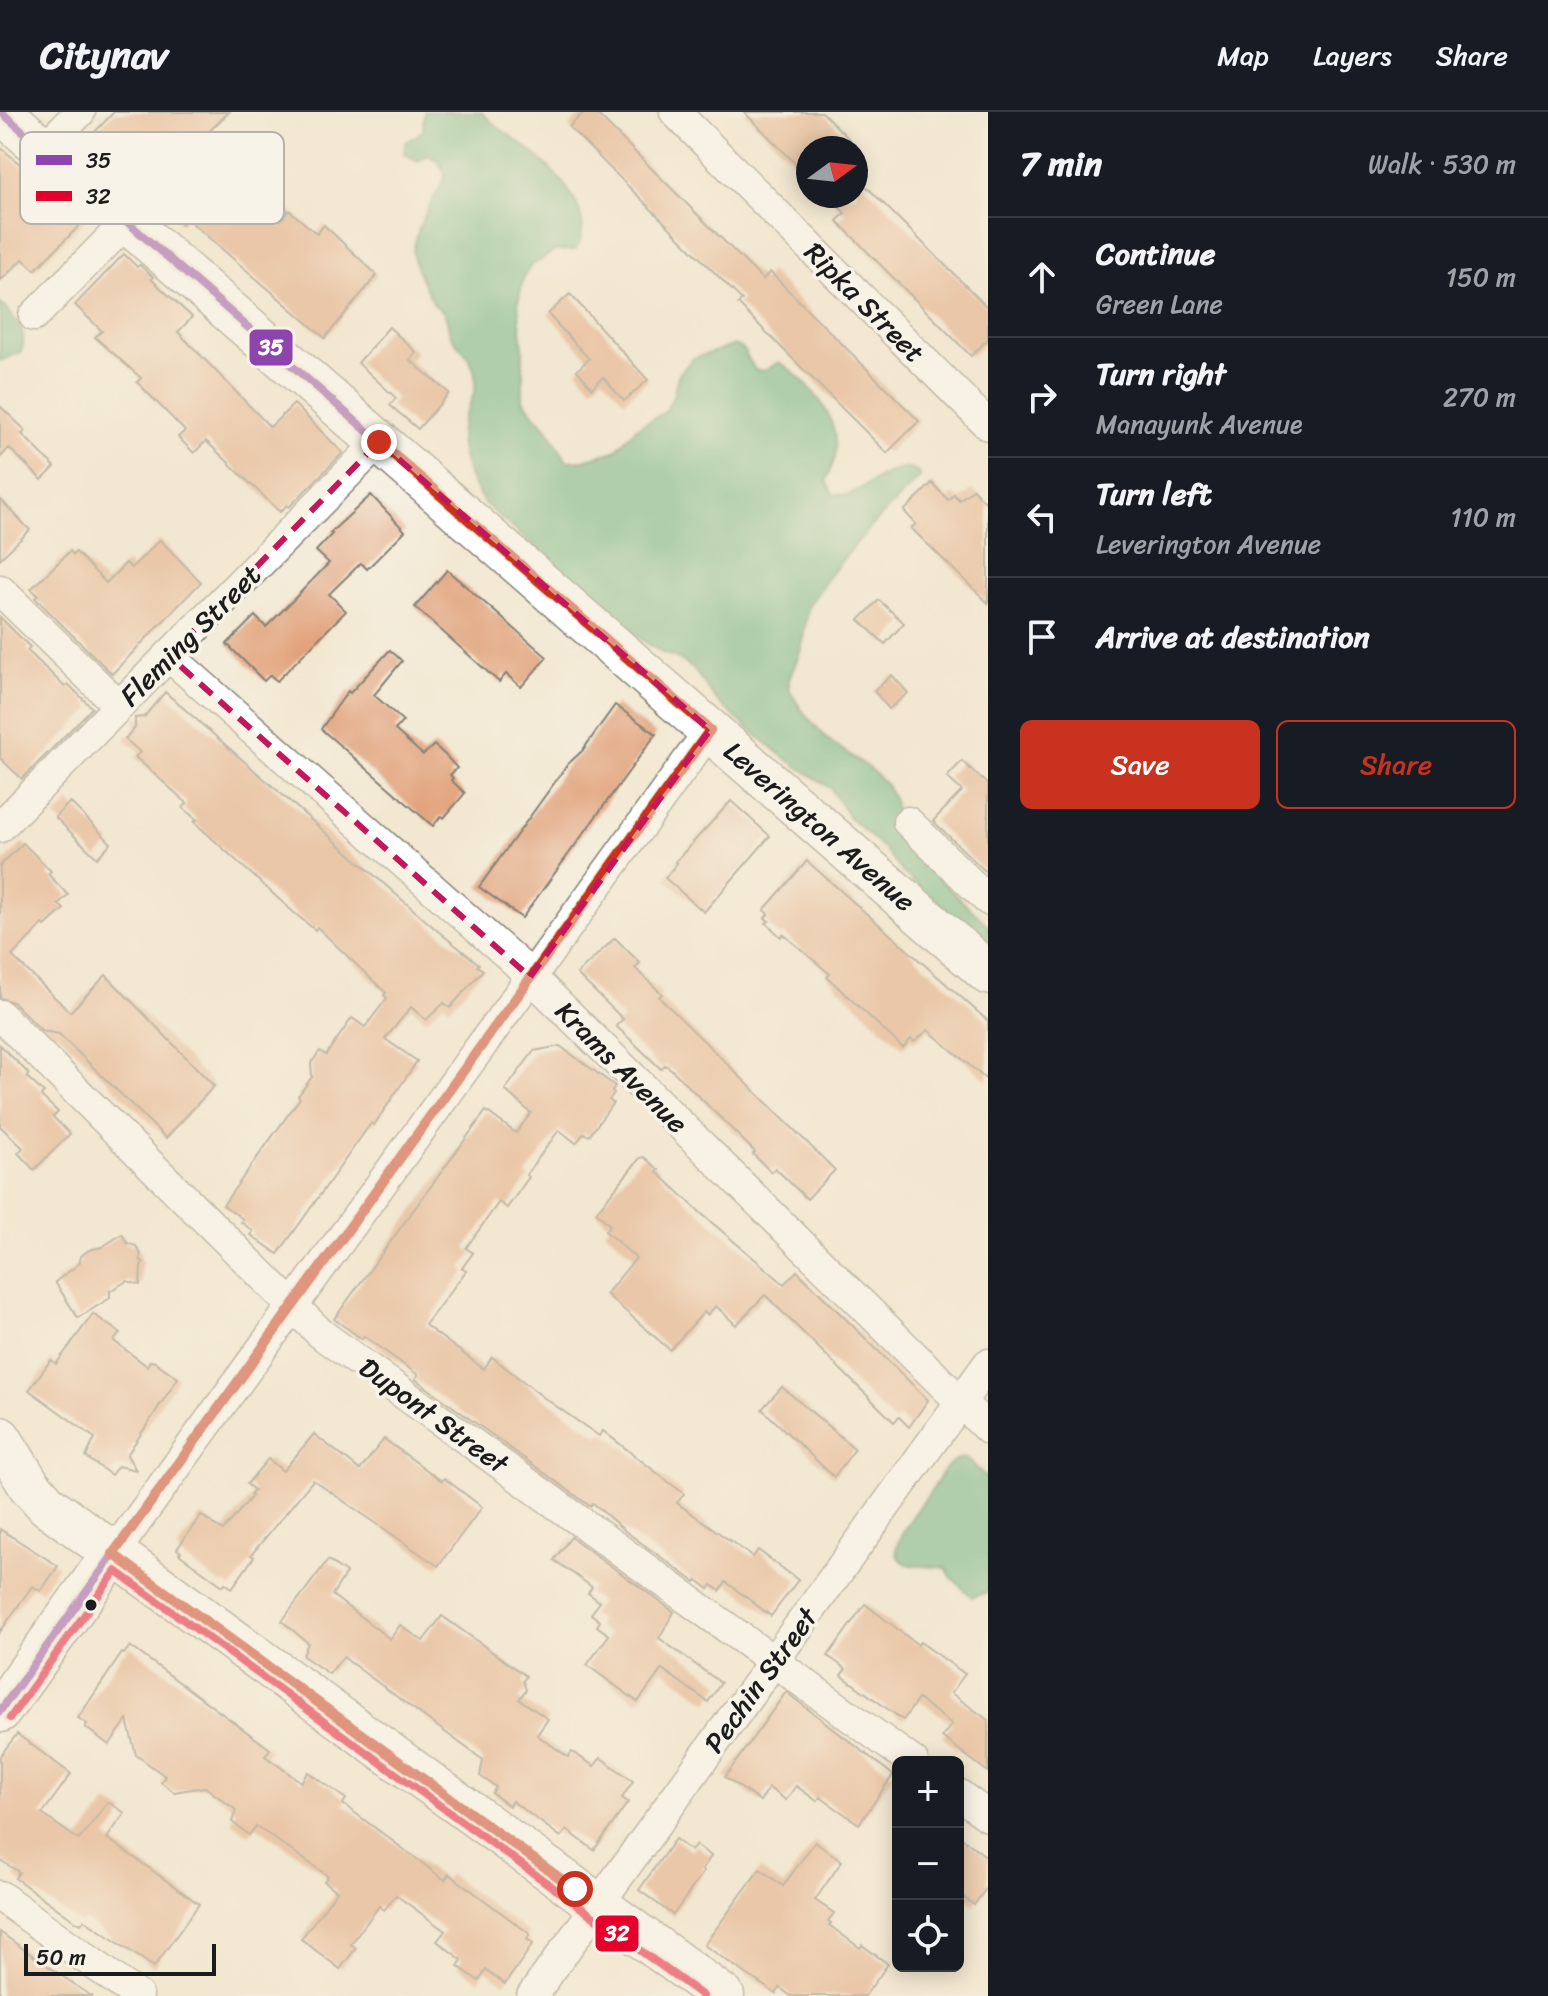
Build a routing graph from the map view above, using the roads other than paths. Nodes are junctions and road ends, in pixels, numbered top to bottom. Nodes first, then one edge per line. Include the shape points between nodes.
1 (1, 112) edge
2 (80, 112) edge
3 (675, 112) edge
4 (24, 132) edge
5 (60, 132) edge
6 (125, 224) edge
7 (127, 224) edge
8 (34, 316) dead end
9 (988, 425) edge
10 (379, 442) junction
11 (0, 590) edge
12 (169, 656) junction
13 (119, 706) junction
14 (710, 730) junction
15 (908, 822) dead end
16 (0, 827) edge
17 (988, 900) edge
18 (988, 973) edge
19 (530, 977) junction
20 (0, 1015) edge
21 (291, 1307) junction
22 (988, 1364) edge
23 (960, 1402) junction
24 (988, 1429) edge
25 (0, 1438) edge
26 (113, 1554) junction
27 (774, 1661) junction
28 (0, 1711) edge
29 (905, 1756) edge
30 (964, 1798) edge
31 (988, 1816) edge
32 (0, 1896) edge
33 (598, 1905) junction
34 (138, 1996) edge
35 (532, 1996) edge
36 (723, 1996) edge

1 - 4 street, Leverington Avenue
2 - 5 street
3 - 9 street, Ripka Street
6 - 8 street
7 - 10 street, Leverington Avenue
10 - 12 street, Fleming Street
10 - 14 street, Leverington Avenue
11 - 13 street
12 - 13 street, Fleming Street
12 - 19 street, Krams Avenue
13 - 16 street, Fleming Street
14 - 18 street, Leverington Avenue
14 - 19 street
15 - 17 street
19 - 21 street
19 - 23 street, Krams Avenue
20 - 21 street, Dupont Street
21 - 26 street
21 - 27 street, Dupont Street via 321,1334
22 - 23 street, Pechin Street
23 - 24 street, Krams Avenue
23 - 27 street, Pechin Street
25 - 26 street via 37,1495
26 - 28 street
26 - 33 street
27 - 29 street, Dupont Street
27 - 33 street, Pechin Street
30 - 31 street
32 - 34 street
33 - 35 street, Pechin Street
33 - 36 street

